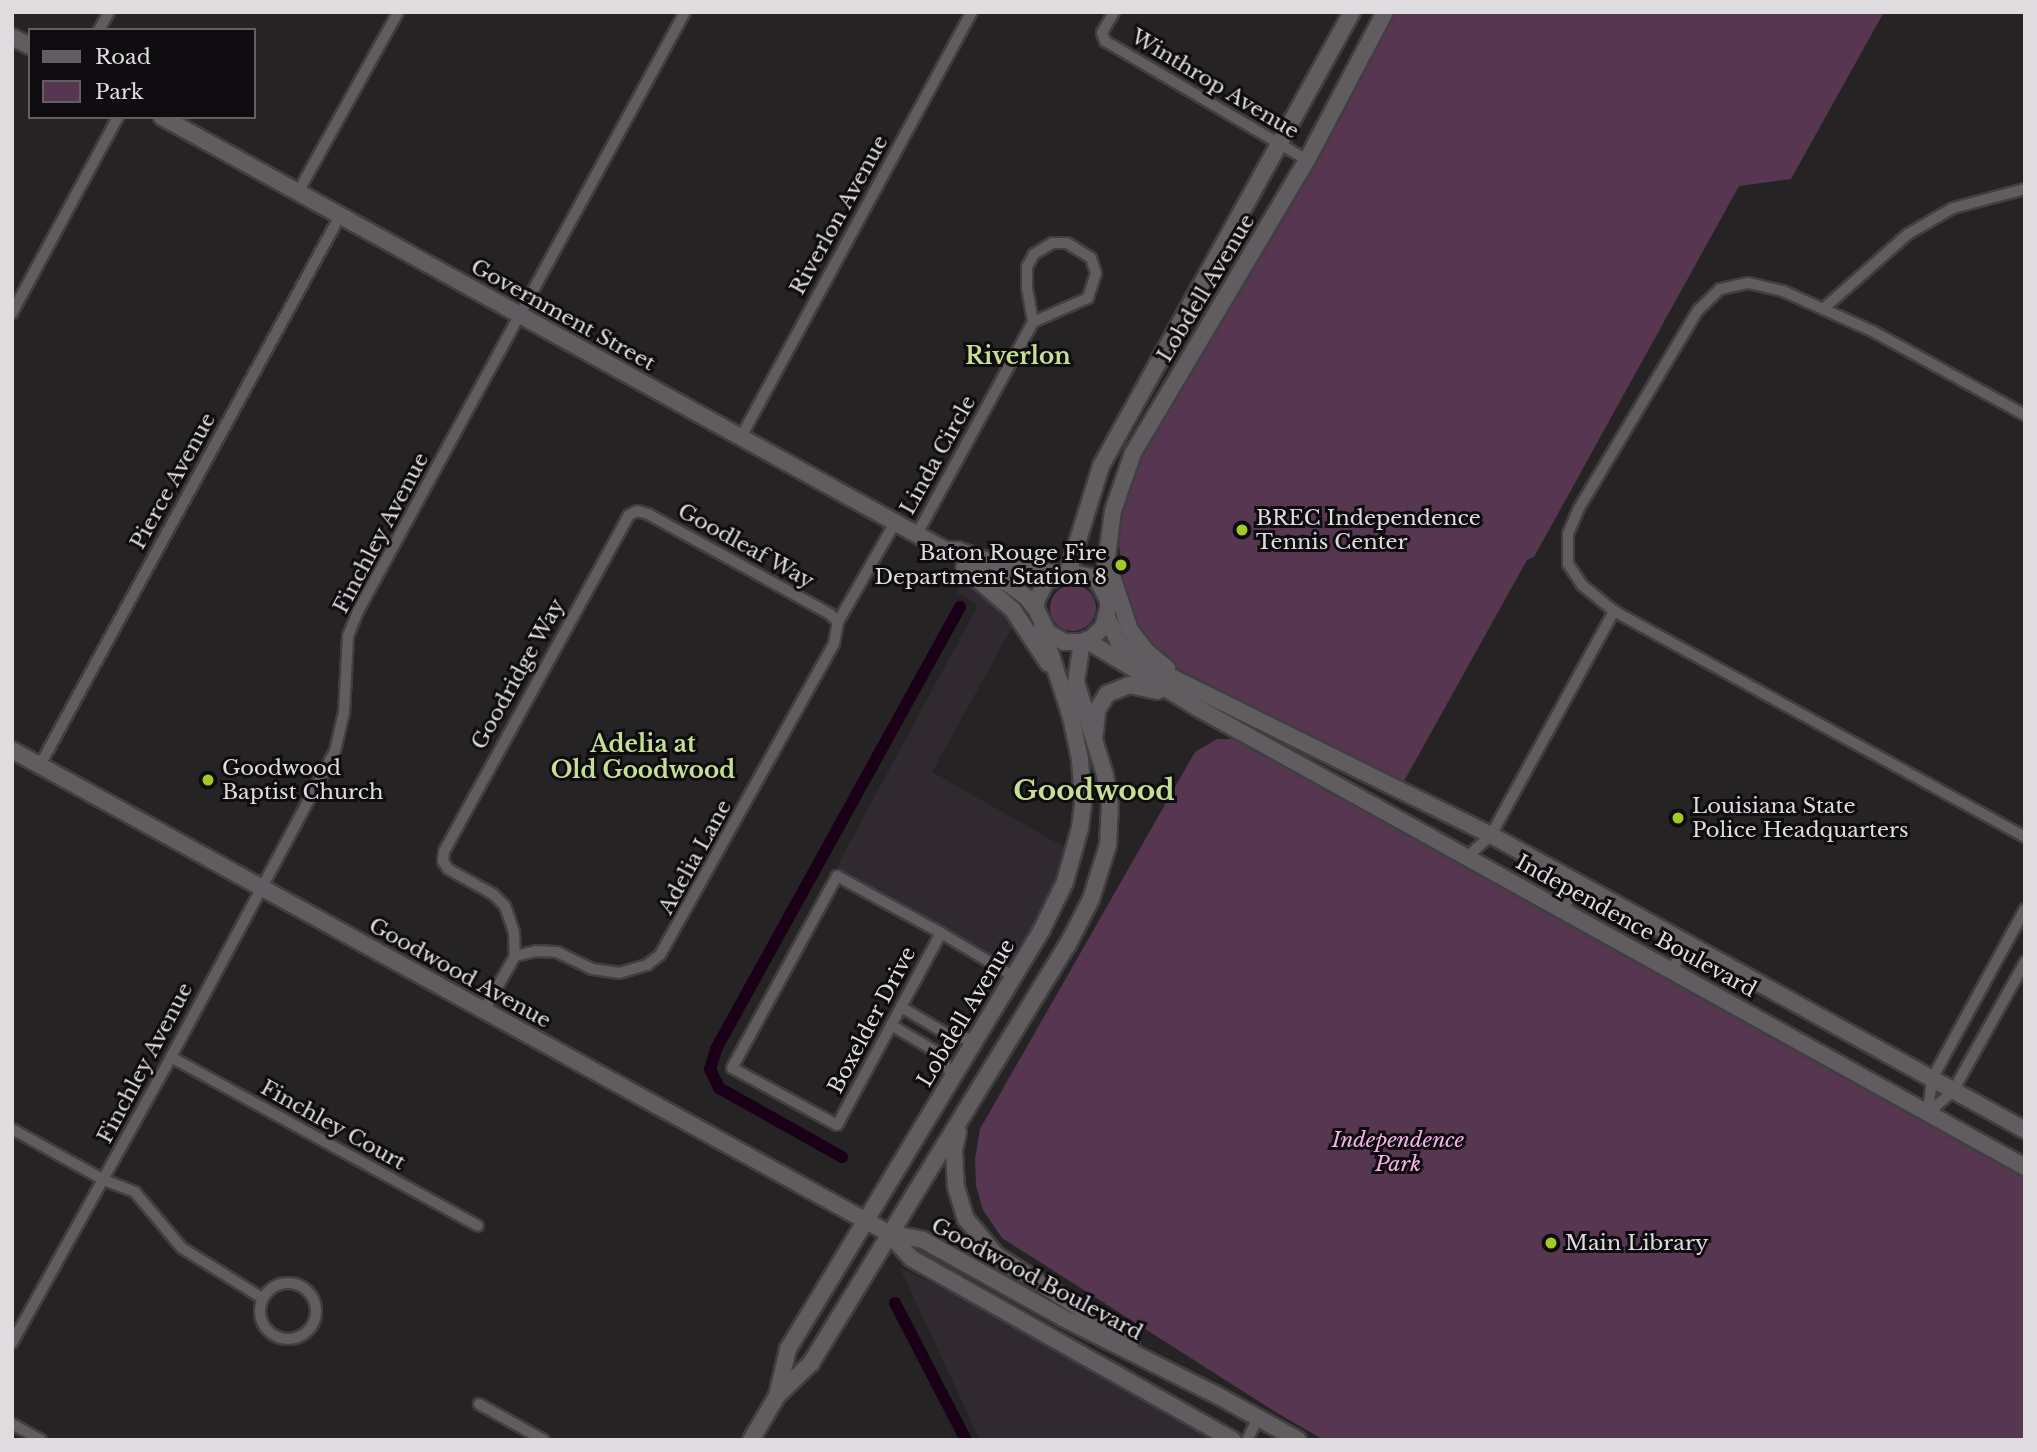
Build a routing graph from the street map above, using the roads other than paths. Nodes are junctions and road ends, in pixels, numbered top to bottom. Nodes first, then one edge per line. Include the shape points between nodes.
1 (109, 12) edge
2 (398, 12) edge
3 (685, 12) edge
4 (972, 12) edge
5 (1114, 12) edge
6 (1352, 12) edge
7 (1385, 12) edge
8 (100, 28) edge
9 (12, 37) edge
10 (28, 45) edge
11 (117, 119) edge
12 (166, 119) edge
13 (1280, 145) junction
14 (1307, 160) junction
15 (2025, 189) edge
16 (298, 192) junction
17 (340, 216) junction
18 (1823, 309) junction
19 (12, 313) edge
20 (522, 316) junction
21 (1033, 322) junction
22 (2025, 415) edge
23 (741, 437) junction
24 (632, 512) joint
25 (895, 523) junction
26 (916, 534) junction
27 (1074, 547) junction
28 (945, 550) junction
29 (1105, 564) junction
30 (964, 568) junction
31 (1032, 571) junction
32 (1064, 573) junction
33 (1108, 600) junction
34 (1614, 611) junction
35 (1039, 617) junction
36 (1107, 617) junction
37 (838, 622) junction
38 (1084, 641) junction
39 (1056, 672) junction
40 (1192, 686) junction
41 (1173, 694) junction
42 (1094, 737) junction
43 (12, 750) edge
44 (40, 765) junction
45 (1083, 803) junction
46 (1110, 804) junction
47 (1491, 835) junction
48 (2025, 837) edge
49 (1468, 856) junction
50 (1578, 883) junction
51 (262, 887) junction
52 (1563, 909) junction
53 (2025, 909) edge
54 (1041, 931) junction
55 (941, 933) junction
56 (1687, 943) junction
57 (1066, 946) junction
58 (515, 956) junction
59 (2025, 961) edge
60 (1672, 970) junction
61 (1013, 976) junction
62 (901, 1007) junction
63 (484, 1010) junction
64 (891, 1025) junction
65 (975, 1039) junction
66 (171, 1057) junction
67 (952, 1077) junction
68 (1932, 1079) junction
69 (1953, 1091) junction
70 (1928, 1113) junction
71 (962, 1118) junction
72 (12, 1129) edge
73 (2025, 1130) edge
74 (2025, 1167) edge
75 (104, 1180) junction
76 (865, 1220) junction
77 (478, 1226) dead end
78 (888, 1233) junction
79 (262, 1297) junction
80 (997, 1310) junction
81 (1063, 1318) junction
82 (12, 1343) edge
83 (1213, 1392) junction
84 (776, 1396) junction
85 (479, 1404) dead end
86 (1258, 1418) junction
87 (12, 1424) edge
88 (41, 1440) edge
89 (544, 1440) edge
90 (751, 1440) edge
91 (1233, 1440) edge
92 (1247, 1440) edge
93 (1298, 1440) edge

1 - 8 street
2 - 16 street
3 - 20 street, Finchley Avenue
4 - 23 street, Riverlon Avenue
5 - 13 street, Winthrop Avenue via 1102,33 1105,41
6 - 13 main road, Lobdell Avenue
7 - 14 main road, Lobdell Avenue
9 - 10 main road
11 - 19 street
12 - 16 main road, Government Street
13 - 14 street, Winthrop Avenue
13 - 27 main road, Lobdell Avenue via 1101,466
14 - 29 main road, Lobdell Avenue via 1133,453 1113,511
15 - 18 street via 1953,208 1908,234
16 - 17 main road, Government Street
17 - 20 main road, Government Street
17 - 44 street, Pierce Avenue
18 - 22 street
18 - 34 street via 1783,291 1748,284 1720,289 1698,310 1579,508 1568,534 1568,564 1582,585
20 - 23 main road, Government Street
20 - 51 street, Finchley Avenue via 352,625 346,648 343,722 335,751
21 - 21 street via 1088,298 1096,272 1091,258 1067,243 1052,243 1034,254 1027,267
21 - 26 street, Linda Circle
23 - 25 main road, Government Street
24 - 37 street, Goodleaf Way via 648,514
24 - 58 street, Goodridge Way via 448,840 443,858 448,869 493,894 505,906 514,932
25 - 26 main road, Government Street
25 - 37 street, Adelia Lane
26 - 28 main road, Government Street
27 - 31 main road
27 - 32 main road, Lobdell Avenue
28 - 30 main road, Government Street
28 - 31 main road, Government Street
29 - 33 main road, Lobdell Avenue
29 - 40 main road via 1138,641
30 - 35 main road, Government Street via 1007,583 1026,597
30 - 39 main road via 1013,610
31 - 32 main road, Government Street
32 - 33 main road via 1092,577
32 - 35 main road via 1046,582 1037,599
33 - 36 main road
34 - 47 street
34 - 48 street
35 - 38 main road via 1054,638
35 - 39 main road, Lobdell Avenue
36 - 38 main road via 1098,633
36 - 40 main road via 1119,643 1133,657
37 - 58 street, Adelia Lane via 838,637 660,955 647,965 619,973 592,969 557,952
38 - 41 main road
38 - 42 main road, Lobdell Avenue via 1076,682
39 - 45 main road, Lobdell Avenue via 1077,739
40 - 47 main road, Independence Boulevard
41 - 42 main road via 1140,685 1112,690 1097,710
41 - 49 main road, Independence Boulevard
42 - 46 main road, Lobdell Avenue
43 - 44 main road, Goodwood Avenue
44 - 51 main road, Goodwood Avenue
45 - 46 main road
45 - 54 main road, Lobdell Avenue via 1074,855
46 - 57 main road, Lobdell Avenue via 1101,873
47 - 49 street
47 - 50 main road, Independence Boulevard
49 - 52 main road, Independence Boulevard
50 - 52 street
50 - 56 main road, Independence Boulevard
51 - 63 main road, Goodwood Avenue
51 - 66 street, Finchley Avenue
52 - 60 main road, Independence Boulevard
53 - 68 street
54 - 57 main road
54 - 61 main road, Lobdell Avenue
55 - 61 street
55 - 62 street, Boxelder Drive
55 - 64 street, Boxelder Drive via 837,876 732,1068 837,1125
56 - 60 street
56 - 68 main road, Independence Boulevard
57 - 71 main road, Lobdell Avenue
58 - 63 street
59 - 69 street
60 - 70 main road, Independence Boulevard
61 - 65 main road, Lobdell Avenue
62 - 64 street, Boxelder Drive
62 - 65 street via 952,1037
63 - 76 main road, Goodwood Avenue
64 - 67 street via 940,1054
65 - 67 main road, Lobdell Avenue
66 - 75 street, Finchley Avenue
66 - 77 street, Finchley Court
67 - 76 main road, Lobdell Avenue
68 - 69 main road, Independence Boulevard
68 - 70 street
69 - 70 street
69 - 73 main road, Independence Boulevard
70 - 74 main road, Independence Boulevard
71 - 78 main road, Lobdell Avenue
71 - 83 main road via 954,1151 956,1186 966,1219 996,1255
72 - 75 street
75 - 79 street via 135,1192 181,1248
75 - 82 street, Finchley Avenue
76 - 78 main road, Goodwood Avenue
76 - 84 main road, Lobdell Avenue via 788,1349
78 - 80 main road, Goodwood Boulevard via 911,1258
78 - 81 main road, Goodwood Boulevard via 923,1240
78 - 84 main road, Lobdell Avenue via 811,1363
79 - 79 street via 282,1282 306,1288 317,1311 314,1324 306,1334 281,1339 262,1323
80 - 81 main road via 1017,1303
80 - 91 main road, Goodwood Boulevard
81 - 83 main road, Goodwood Boulevard
83 - 86 main road, Goodwood Boulevard
84 - 90 main road, Lobdell Avenue
85 - 89 street
86 - 92 street
86 - 93 main road, Goodwood Boulevard
87 - 88 street

